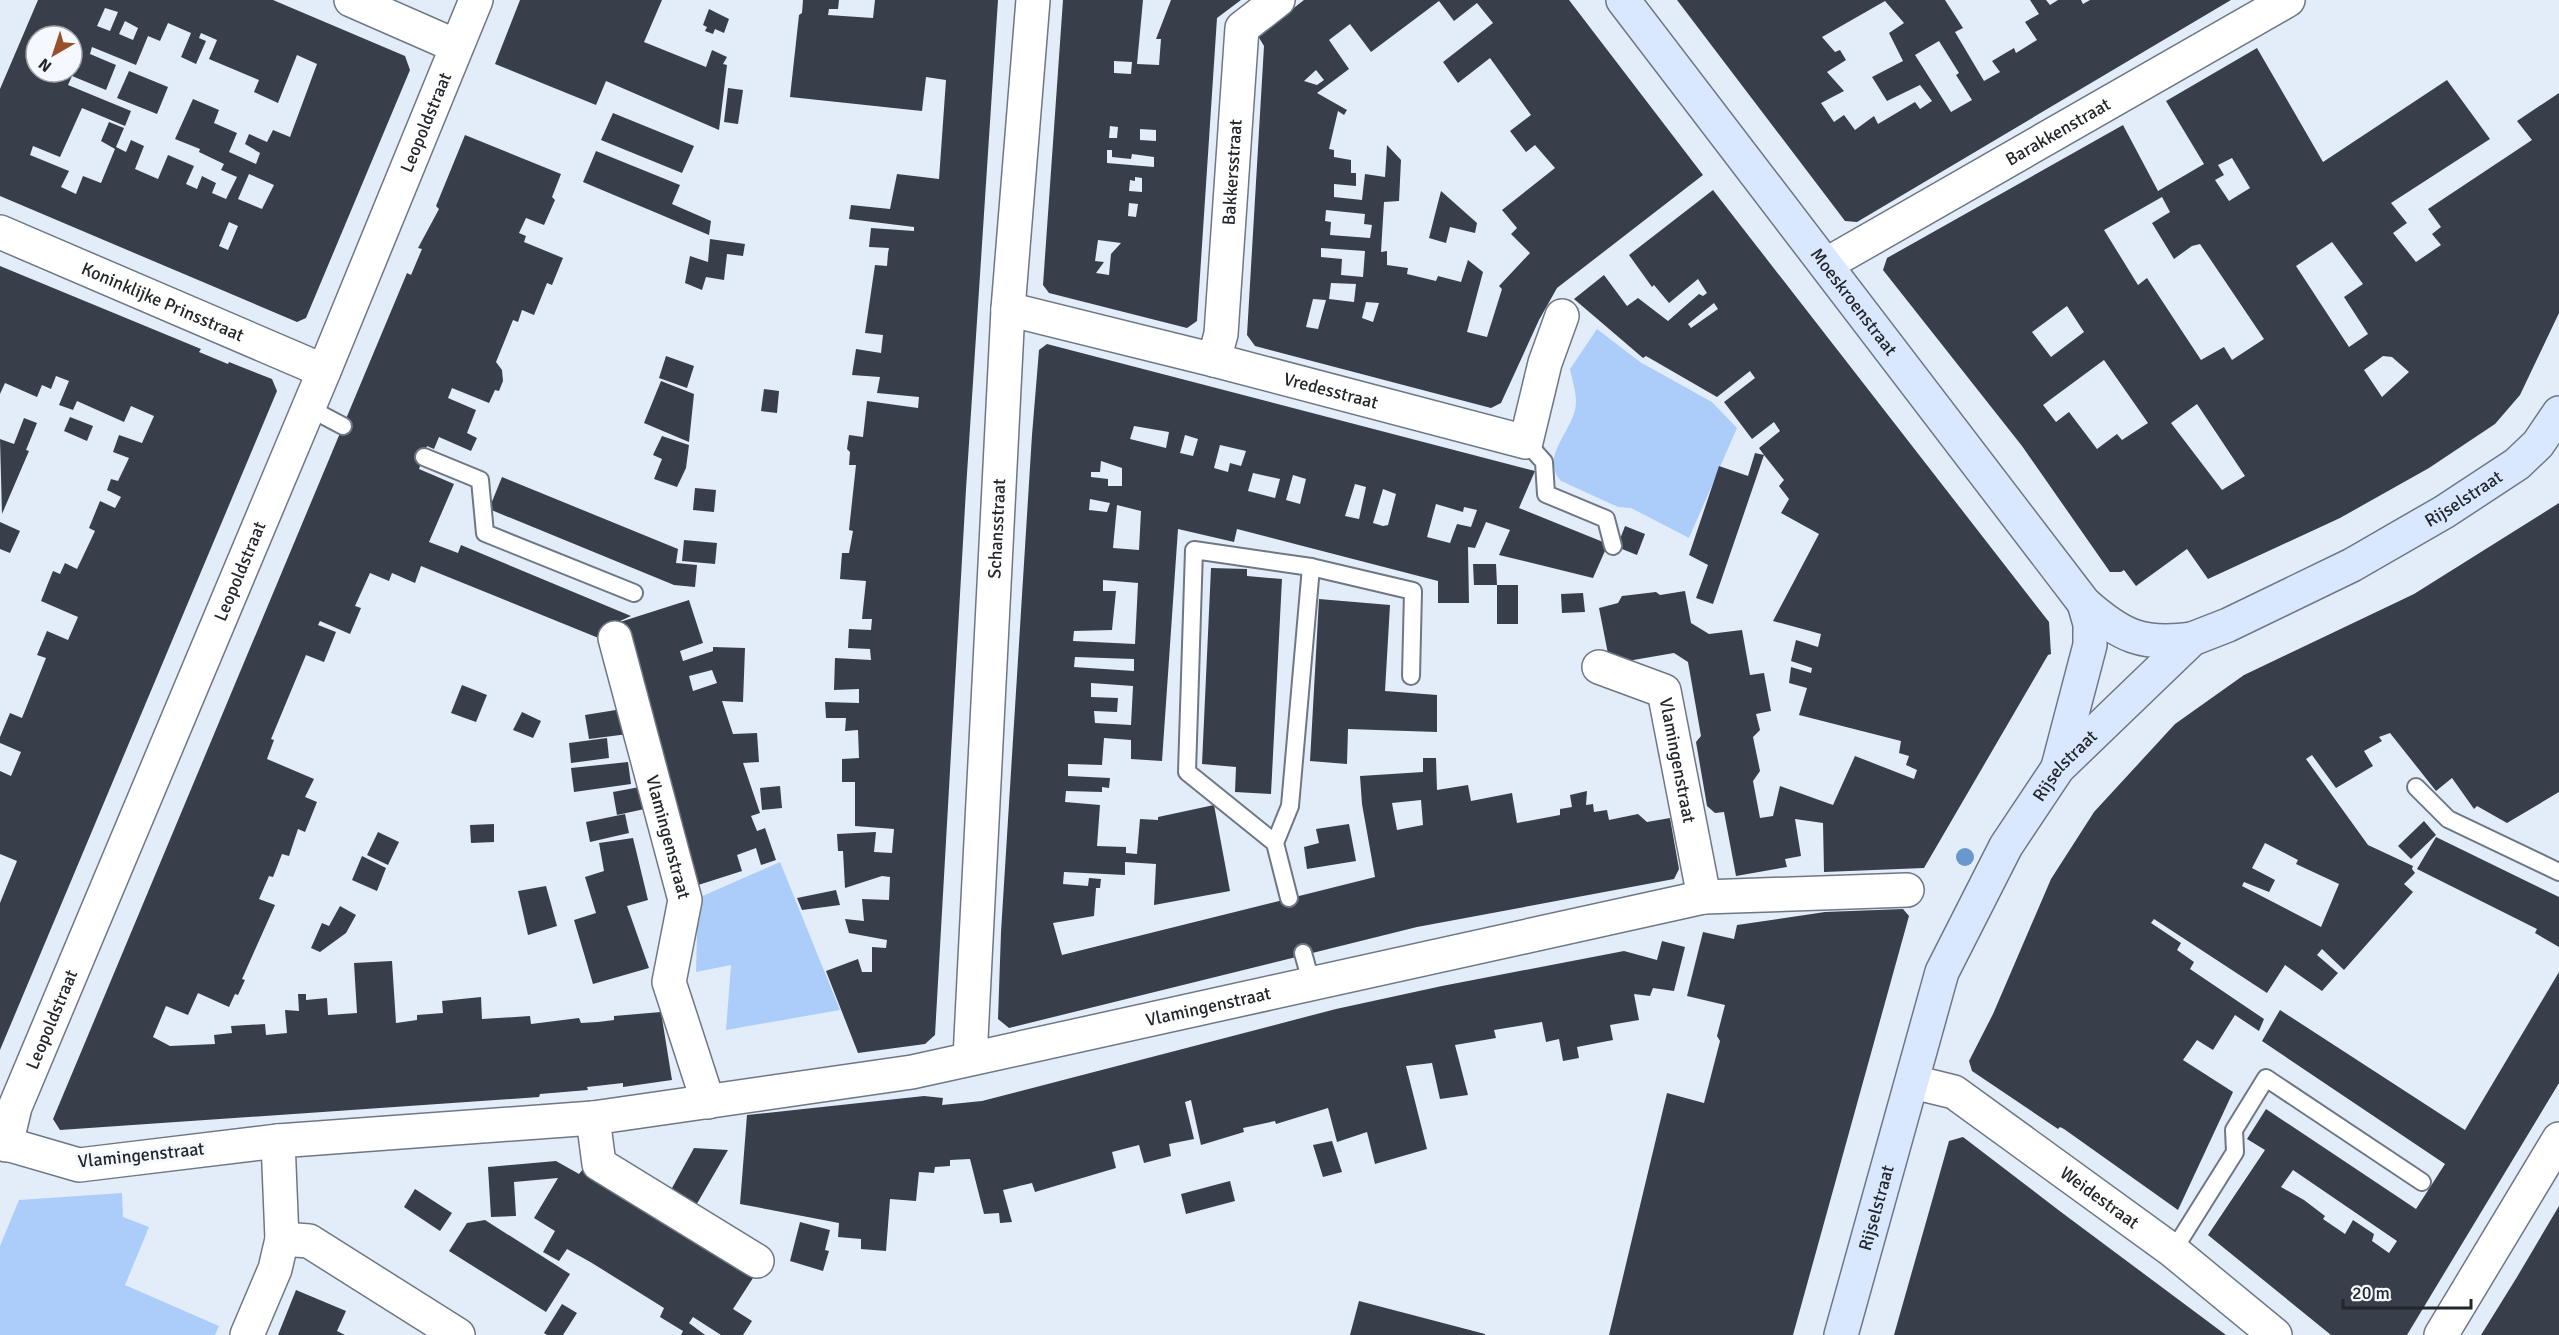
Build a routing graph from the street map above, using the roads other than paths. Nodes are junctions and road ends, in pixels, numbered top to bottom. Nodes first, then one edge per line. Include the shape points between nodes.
1 (351, 0) edge
2 (476, 0) edge
3 (1034, 0) edge
4 (1278, 0) edge
5 (1623, 0) edge
6 (2288, 0) edge
7 (456, 46) junction
8 (0, 232) edge
9 (1827, 264) junction
10 (1008, 309) junction
11 (1562, 316) dead end
12 (1214, 360) junction
13 (324, 371) junction
14 (309, 408) junction
15 (2559, 412) edge
16 (343, 426) dead end
17 (1526, 442) junction
18 (423, 457) dead end
19 (1613, 546) dead end
20 (1311, 567) junction
21 (634, 593) dead end
22 (2084, 603) junction
23 (615, 638) dead end
24 (2192, 639) junction
25 (1599, 667) dead end
26 (1412, 676) dead end
27 (2058, 768) junction
28 (2416, 787) dead end
29 (1275, 843) junction
30 (2559, 872) edge
31 (1907, 891) dead end
32 (1704, 897) junction
33 (1289, 898) dead end
34 (1304, 953) dead end
35 (1312, 984) junction
36 (970, 1058) junction
37 (1913, 1082) junction
38 (708, 1102) junction
39 (592, 1118) junction
40 (2559, 1139) edge
41 (278, 1141) junction
42 (3, 1143) edge
43 (2422, 1182) dead end
44 (282, 1239) junction
45 (2173, 1251) junction
46 (757, 1261) dead end
47 (247, 1335) edge
48 (458, 1335) edge
49 (1841, 1335) edge
50 (2275, 1335) edge
51 (2441, 1335) edge

1 - 7 street
2 - 7 street, Leopoldstraat
3 - 10 street, Schansstraat
4 - 12 street, Bakkersstraat via 1242,28 1221,334
5 - 9 street, Moeskroenstraat
6 - 9 street, Barakkenstraat
7 - 13 street, Leopoldstraat
8 - 13 street, Koninklijke Prinsstraat
9 - 22 street, Moeskroenstraat
10 - 12 street, Vredesstraat
10 - 36 street, Schansstraat
11 - 17 street via 1545,363
12 - 17 street, Vredesstraat
13 - 14 street, Leopoldstraat
14 - 16 lane
14 - 42 street, Leopoldstraat
15 - 24 street, Rijselstraat via 2538,444 2517,464 2444,512 2361,560
17 - 19 lane via 1544,462 1546,494 1605,519
18 - 21 lane via 480,480 485,533
20 - 26 lane via 1413,591
20 - 29 lane via 1290,806
20 - 29 lane via 1194,550 1187,772
22 - 24 street, Moeskroenstraat via 2129,636 2157,642
22 - 27 street, Moeskroenstraat via 2090,645
23 - 38 street, Vlamingenstraat via 685,900 669,982
24 - 27 street, Rijselstraat
25 - 32 street, Vlamingenstraat via 1664,691
27 - 37 street, Rijselstraat via 2006,846 1947,961
28 - 30 lane via 2448,819
29 - 33 lane
31 - 32 street, Vlamingenstraat
32 - 35 street, Vlamingenstraat
34 - 35 lane
35 - 36 street, Vlamingenstraat
36 - 38 street, Vlamingenstraat via 912,1072
37 - 45 street, Weidestraat via 1954,1092
37 - 49 street, Rijselstraat
38 - 39 street, Vlamingenstraat
39 - 41 street, Vlamingenstraat
39 - 46 street via 599,1164
40 - 51 street
41 - 42 street, Vlamingenstraat via 79,1165
41 - 44 street
43 - 45 lane via 2266,1078 2234,1130 2235,1152
44 - 47 street via 275,1269
44 - 48 street via 309,1241
45 - 50 street, Weidestraat

